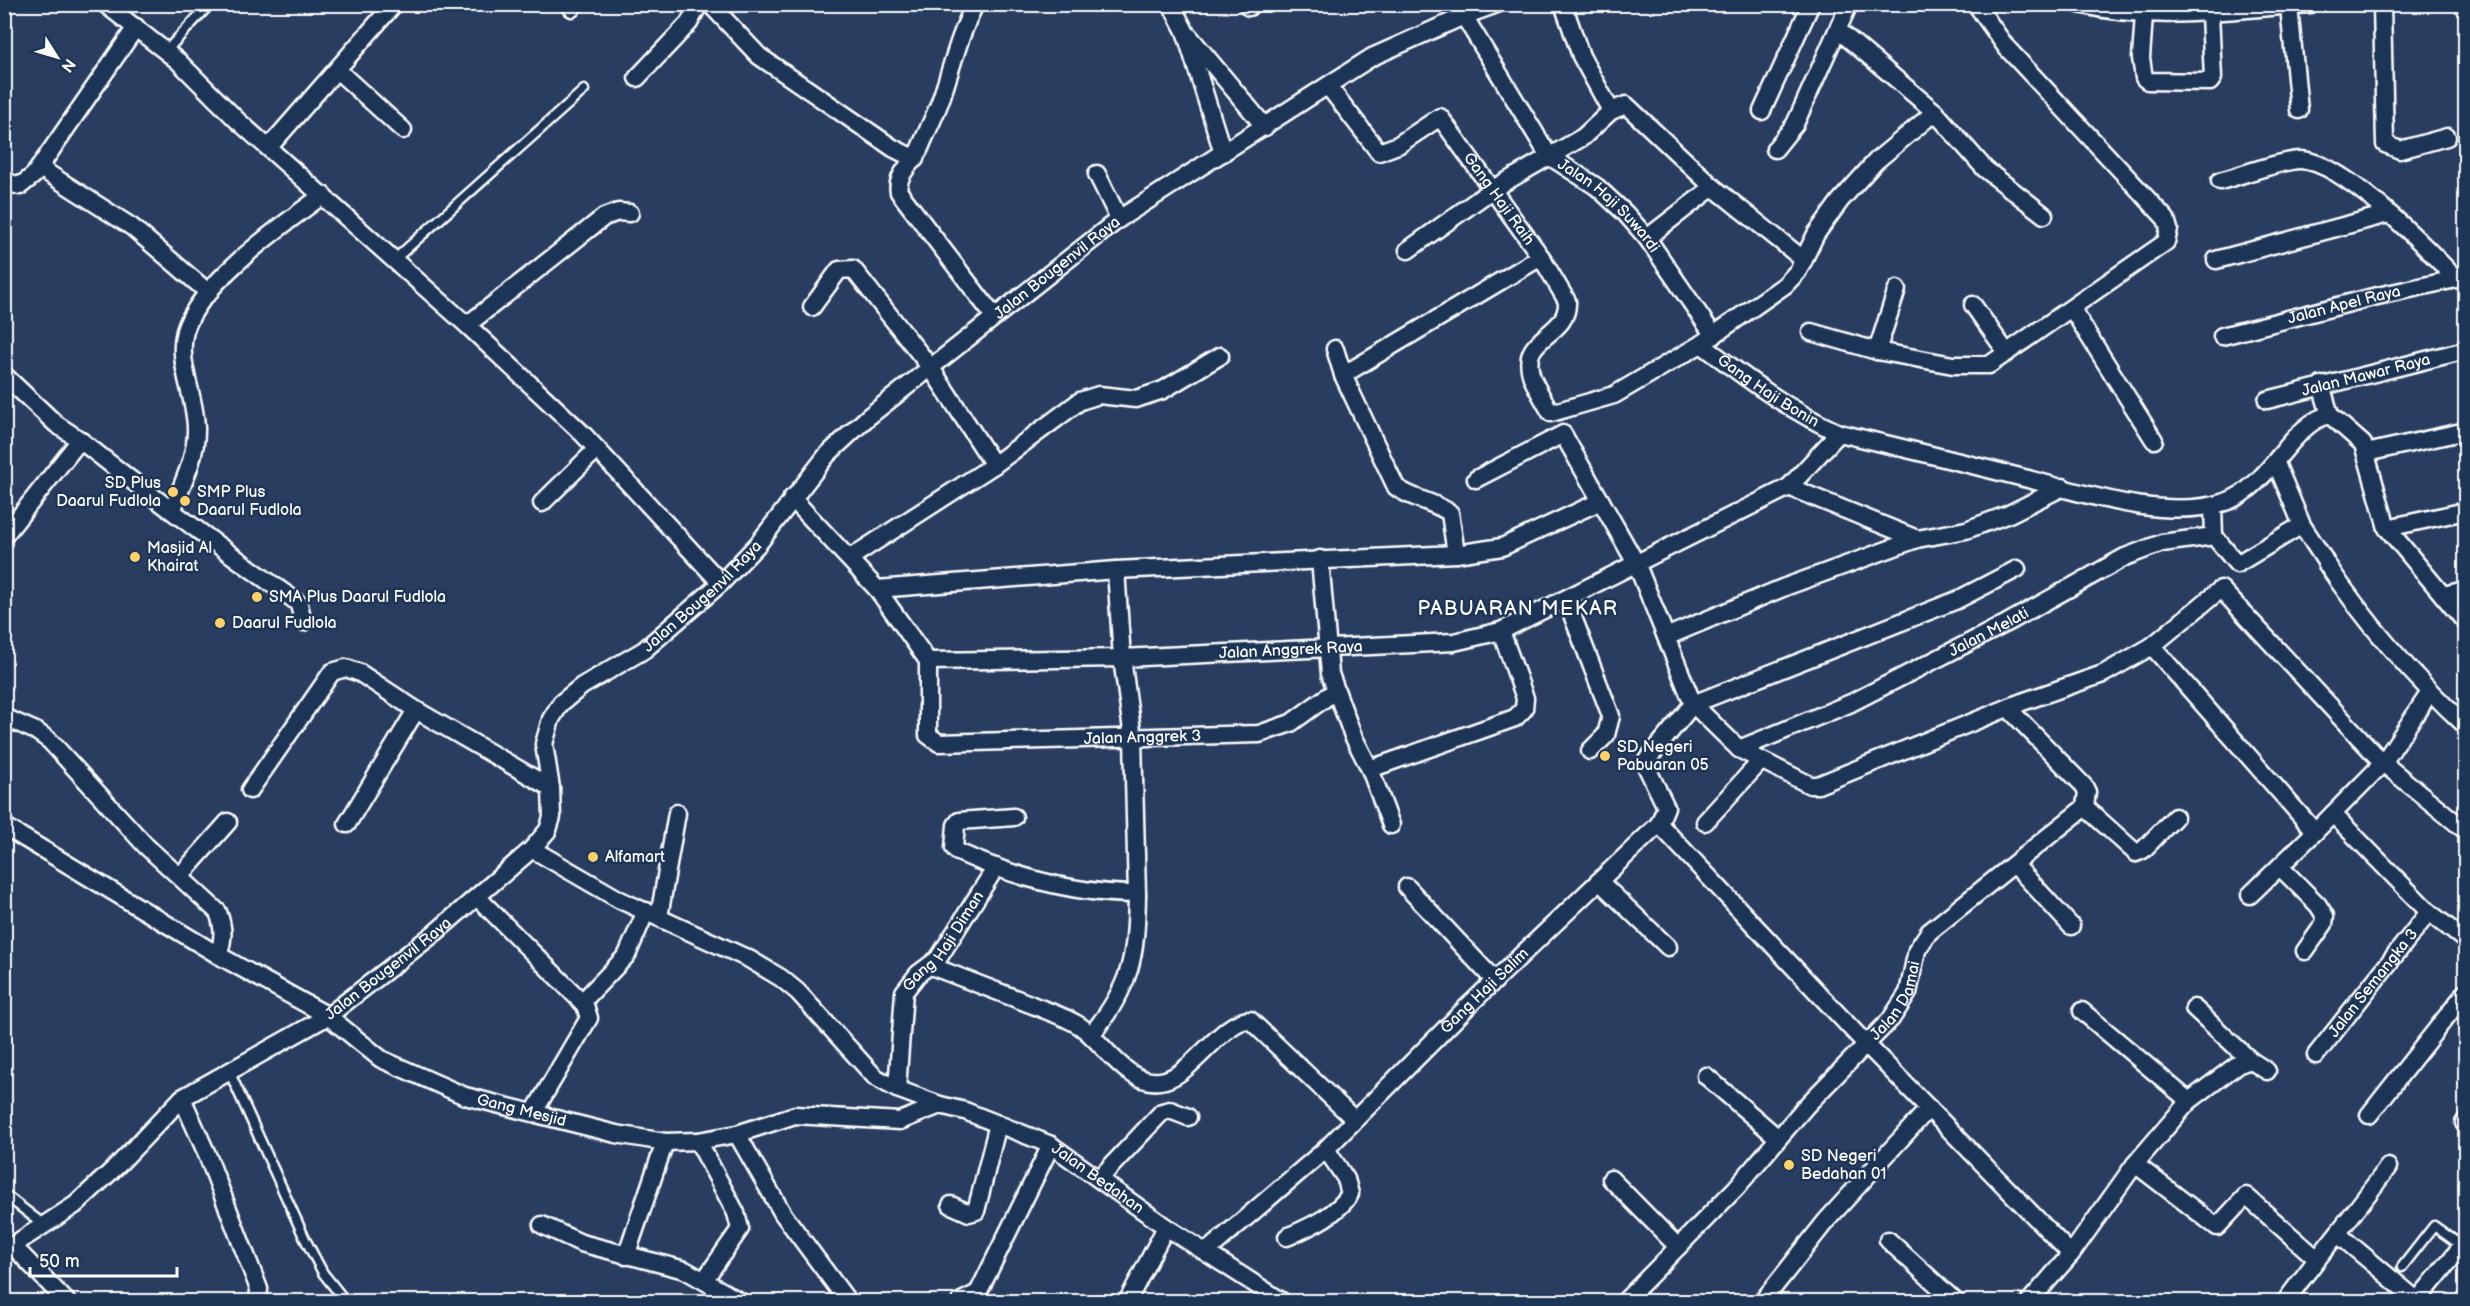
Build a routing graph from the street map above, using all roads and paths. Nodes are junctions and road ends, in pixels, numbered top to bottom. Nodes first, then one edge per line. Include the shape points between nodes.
1 (105, 4) edge
2 (210, 4) edge
3 (394, 4) edge
4 (699, 4) edge
5 (710, 4) edge
6 (975, 4) edge
7 (1171, 4) edge
8 (1563, 4) edge
9 (1810, 4) edge
10 (1849, 4) edge
11 (1976, 4) edge
12 (2079, 4) edge
13 (2310, 4) edge
14 (2382, 4) edge
15 (1488, 6) edge
16 (2289, 6) edge
17 (2210, 14) junction
18 (2144, 15) junction
19 (1464, 16) junction
20 (136, 27) junction
21 (1838, 30) junction
22 (1185, 31) junction
23 (166, 51) junction
24 (337, 70) junction
25 (637, 78) dead end
26 (1328, 86) junction
27 (584, 90) dead end
28 (2299, 110) dead end
29 (1611, 111) junction
30 (1762, 111) dead end
31 (1935, 112) junction
32 (1265, 127) junction
33 (403, 130) dead end
34 (2447, 137) dead end
35 (269, 147) junction
36 (1776, 149) dead end
37 (1224, 153) junction
38 (1549, 156) junction
39 (915, 159) junction
40 (39, 168) junction
41 (1097, 174) dead end
42 (4, 181) edge
43 (2220, 181) dead end
44 (1713, 187) junction
45 (1493, 189) junction
46 (323, 195) junction
47 (630, 213) dead end
48 (2388, 214) junction
49 (2044, 215) dead end
50 (1119, 219) junction
51 (1647, 238) junction
52 (1408, 250) dead end
53 (1541, 257) junction
54 (394, 260) junction
55 (1804, 260) junction
56 (2217, 260) dead end
57 (2461, 278) edge
58 (1897, 289) dead end
59 (209, 293) junction
60 (1973, 304) dead end
61 (812, 307) dead end
62 (2072, 309) junction
63 (993, 315) junction
64 (468, 325) junction
65 (1811, 332) dead end
66 (2222, 336) dead end
67 (1707, 340) junction
68 (1335, 350) dead end
69 (2466, 350) edge
70 (1877, 351) junction
71 (2007, 353) junction
72 (1220, 356) dead end
73 (930, 368) junction
74 (1343, 375) junction
75 (5, 376) edge
76 (2321, 385) junction
77 (2267, 400) dead end
78 (2331, 415) junction
79 (2466, 432) edge
80 (1839, 433) junction
81 (80, 440) junction
82 (2154, 440) dead end
83 (597, 449) junction
84 (2366, 453) junction
85 (2276, 463) junction
86 (994, 465) junction
87 (1476, 479) dead end
88 (1789, 487) junction
89 (2063, 487) junction
90 (792, 498) junction
91 (1601, 501) junction
92 (542, 503) dead end
93 (2213, 506) junction
94 (173, 509) junction
95 (2466, 512) edge
96 (2302, 525) junction
97 (2387, 528) junction
98 (4, 536) edge
99 (2214, 536) junction
100 (1917, 539) junction
101 (1456, 554) junction
102 (850, 558) junction
103 (1320, 559) junction
104 (1637, 565) junction
105 (2017, 569) dead end
106 (1116, 570) junction
107 (721, 583) junction
108 (877, 589) junction
109 (2466, 590) edge
110 (2442, 595) junction
111 (1566, 599) junction
112 (303, 622) dead end
113 (2466, 623) edge
114 (1501, 631) junction
115 (1666, 637) junction
116 (1326, 646) junction
117 (2152, 646) junction
118 (1122, 658) junction
119 (928, 661) junction
120 (1335, 691) junction
121 (2430, 692) junction
122 (1693, 704) junction
123 (2008, 708) junction
124 (416, 710) junction
125 (4, 717) edge
126 (2466, 726) edge
127 (1133, 738) junction
128 (1738, 749) junction
129 (1590, 751) dead end
130 (1760, 762) junction
131 (2383, 763) junction
132 (1370, 769) junction
133 (551, 788) junction
134 (250, 790) dead end
135 (2085, 807) junction
136 (677, 813) dead end
137 (2333, 814) junction
138 (1014, 817) dead end
139 (2175, 817) dead end
140 (228, 822) dead end
141 (1705, 822) dead end
142 (347, 824) dead end
143 (1659, 824) junction
144 (1391, 825) dead end
145 (6, 830) edge
146 (2466, 831) edge
147 (2315, 832) junction
148 (532, 849) junction
149 (2015, 865) junction
150 (996, 867) junction
151 (2281, 868) junction
152 (180, 876) junction
153 (1599, 881) junction
154 (1407, 887) dead end
155 (1137, 894) junction
156 (2250, 895) dead end
157 (477, 897) junction
158 (2429, 912) junction
159 (652, 914) junction
160 (2071, 926) dead end
161 (2466, 941) edge
162 (1668, 947) dead end
163 (2305, 951) dead end
164 (218, 955) junction
165 (931, 966) junction
166 (1495, 981) junction
167 (2466, 992) edge
168 (582, 1002) junction
169 (2194, 1008) dead end
170 (2082, 1011) dead end
171 (328, 1016) junction
172 (1091, 1035) junction
173 (1865, 1043) junction
174 (2316, 1055) dead end
175 (2250, 1060) junction
176 (228, 1070) junction
177 (2267, 1071) dead end
178 (1706, 1076) dead end
179 (897, 1089) junction
180 (182, 1098) junction
181 (2189, 1101) junction
182 (940, 1105) junction
183 (1929, 1108) junction
184 (534, 1112) junction
185 (2369, 1115) dead end
186 (1188, 1117) dead end
187 (1355, 1120) junction
188 (998, 1124) junction
189 (737, 1134) junction
190 (1778, 1138) junction
191 (698, 1141) junction
192 (665, 1142) junction
193 (1051, 1145) junction
194 (1326, 1149) junction
195 (2135, 1164) junction
196 (2388, 1167) dead end
197 (1099, 1179) junction
198 (1611, 1179) dead end
199 (4, 1194) edge
200 (951, 1205) dead end
201 (542, 1225) dead end
202 (44, 1226) junction
203 (1166, 1227) junction
204 (2339, 1235) junction
205 (1287, 1237) dead end
206 (1888, 1240) dead end
207 (1678, 1247) junction
208 (9, 1248) edge
209 (2463, 1248) edge
210 (1206, 1252) junction
211 (2071, 1254) junction
212 (626, 1256) junction
213 (2316, 1258) junction
214 (2402, 1267) dead end
215 (705, 1280) junction
216 (846, 1301) edge
217 (2418, 1301) edge
218 (67, 1302) edge
219 (258, 1302) edge
220 (346, 1302) edge
221 (741, 1302) edge
222 (960, 1302) edge
223 (1127, 1302) edge
224 (1283, 1302) edge
225 (1624, 1302) edge
226 (1762, 1302) edge
227 (1956, 1302) edge
228 (2029, 1302) edge
229 (2285, 1302) edge

1 - 20 street
2 - 23 lane
3 - 24 street
4 - 25 street via 689,23
5 - 39 street via 759,56
6 - 39 street via 958,39 941,97
7 - 22 street
8 - 29 street via 1581,56
9 - 30 street
10 - 21 street
11 - 62 street via 2006,47 2169,223 2166,242
12 - 18 street
13 - 16 street
14 - 34 street via 2385,144 2400,150
15 - 19 street, Jalan Bougenvil Raya
16 - 17 street
16 - 28 street
17 - 18 street
17 - 18 street via 2210,82 2146,80 2141,58
19 - 26 street, Jalan Bougenvil Raya via 1372,57
19 - 38 street, Jalan Haji Suwardi
20 - 23 street
20 - 40 street
21 - 31 street
21 - 36 street via 1795,124
22 - 32 street
22 - 37 street
23 - 35 street
24 - 33 street
24 - 35 street
26 - 32 street, Jalan Bougenvil Raya
26 - 45 street, Gang Haji Raih via 1379,152 1398,145 1440,117
27 - 54 lane
29 - 38 street via 1583,137
29 - 44 street via 1626,105 1636,112
31 - 49 street via 1985,169
31 - 55 street via 1876,160 1821,226
32 - 37 street, Jalan Bougenvil Raya
35 - 46 street
37 - 50 street, Jalan Bougenvil Raya
38 - 45 street
38 - 51 street, Jalan Haji Suwardi via 1608,196
39 - 63 street via 900,177 899,192
40 - 42 street via 20,186
40 - 59 street via 132,226
41 - 50 street
43 - 48 street via 2301,160 2344,178
44 - 51 street
44 - 55 street
45 - 52 street
45 - 53 street, Gang Haji Raih
46 - 54 street
46 - 59 street via 259,242
47 - 64 street via 604,217
48 - 56 street
48 - 57 street
50 - 63 street, Jalan Bougenvil Raya
51 - 67 street, Jalan Haji Suwardi
53 - 67 street, Gang Haji Raih via 1568,309 1562,323 1536,343 1531,356 1532,378 1551,413 1614,395
53 - 74 street
54 - 64 street
55 - 67 street via 1785,285
57 - 66 street, Jalan Apel Raya
58 - 70 street
59 - 94 street via 185,332 184,352 196,432 193,456
60 - 71 street
61 - 73 street via 839,270 853,269
62 - 71 street
62 - 82 street
63 - 73 street, Jalan Bougenvil Raya
64 - 83 street
65 - 70 street
67 - 80 street, Gang Haji Bonin via 1776,400
68 - 74 street
69 - 76 street, Jalan Mawar Raya
70 - 71 street via 1953,365 1989,365
72 - 86 street via 1163,390 1136,399 1099,395 1080,401
73 - 86 street
73 - 90 street, Jalan Bougenvil Raya via 827,455
74 - 101 street via 1396,487 1405,495 1439,505 1450,513
75 - 81 street via 56,424
76 - 77 street, Jalan Mawar Raya
76 - 78 street
78 - 84 street via 2363,444
78 - 85 street via 2312,420
79 - 84 street
80 - 88 street
80 - 89 street, Gang Haji Bonin
81 - 94 street
81 - 98 street
83 - 92 street
83 - 107 street
84 - 97 street
85 - 93 street via 2234,499
85 - 96 street
86 - 102 street
87 - 91 street via 1563,434
88 - 100 street
88 - 104 street, Jalan Anggrek Raya
89 - 93 street, Gang Haji Bonin via 2117,503
89 - 100 street via 1966,530
90 - 102 street
90 - 107 street, Jalan Bougenvil Raya via 758,544
91 - 101 street via 1502,547
91 - 104 street
93 - 99 street
94 - 112 street via 294,599
95 - 97 street
96 - 99 street via 2237,564
96 - 121 street via 2355,606
97 - 110 street
99 - 128 street, Jalan Melati via 2162,543 2125,557 1851,703
100 - 115 street via 1785,586
101 - 103 street
102 - 108 street
103 - 106 street
103 - 116 street
104 - 111 street, Jalan Anggrek Raya
104 - 115 street
105 - 122 street via 1957,600
106 - 108 street
106 - 118 street
107 - 133 street, Jalan Bougenvil Raya via 644,650 582,686 561,703 551,718 544,744
108 - 119 street
109 - 110 street
110 - 113 street
111 - 114 street, Jalan Anggrek Raya
111 - 129 street via 1611,716 1605,735
114 - 116 street, Jalan Anggrek Raya via 1454,642
114 - 132 street via 1525,698 1524,709 1515,717
115 - 122 street
116 - 118 street, Jalan Anggrek Raya
116 - 120 street
117 - 123 street via 2103,674
117 - 131 street via 2221,589
117 - 147 street
118 - 119 street, Jalan Anggrek Raya
118 - 127 street
119 - 127 street, Jalan Anggrek 3 via 928,735 939,743
120 - 127 street, Jalan Anggrek 3 via 1276,731
120 - 132 street
121 - 126 street
121 - 131 street
122 - 128 street
122 - 143 street via 1647,760 1646,766 1665,807
123 - 130 street via 1818,785
123 - 135 street via 2084,786
124 - 133 street
124 - 134 street via 360,673 346,668 332,672
124 - 142 street
125 - 152 street via 50,741 146,846
127 - 155 street
128 - 130 street
130 - 141 street
131 - 137 street
131 - 146 street
132 - 144 street
133 - 148 street, Jalan Bougenvil Raya via 550,824
135 - 139 street via 2136,853
135 - 149 street, Jalan Damai
136 - 159 street
137 - 147 street
137 - 158 street
138 - 150 street via 969,819 956,825 954,848
140 - 152 street
143 - 153 street, Gang Haji Salim
143 - 173 street
145 - 164 street, Gang Mesjid
147 - 151 street
148 - 157 street, Jalan Bougenvil Raya
148 - 159 street, Jalan Bedahan
149 - 160 street
149 - 173 street, Jalan Damai via 1929,932 1917,950 1901,1007
150 - 155 street via 1063,887
150 - 165 street, Gang Haji Diman
151 - 156 street
151 - 163 street via 2325,916 2324,924
152 - 164 street via 218,912 224,926
153 - 162 street
153 - 166 street, Gang Haji Salim
154 - 166 street
155 - 172 street via 1137,936 1131,970 1123,990
157 - 168 street
157 - 171 street, Jalan Bougenvil Raya
158 - 161 street
158 - 174 street, Jalan Semangka 3
159 - 168 street via 627,955
159 - 179 street, Jalan Bedahan via 781,978 875,1077
164 - 171 street, Gang Mesjid
165 - 172 street via 1065,1018
165 - 179 street, Gang Haji Diman via 904,992
166 - 187 street, Gang Haji Salim
167 - 185 street
168 - 184 street via 589,1018
169 - 175 street
170 - 181 street
171 - 176 street, Jalan Bougenvil Raya
171 - 184 street, Gang Mesjid via 381,1059 465,1096
172 - 187 street via 1134,1075 1166,1080 1236,1024 1250,1020
173 - 183 street
173 - 190 street, Jalan Damai
175 - 177 street
175 - 181 street via 2237,1065
176 - 180 street, Jalan Bougenvil Raya
176 - 220 lane via 305,1239 323,1273
178 - 190 street
179 - 182 street, Jalan Bedahan
180 - 202 street, Jalan Bougenvil Raya via 75,1205
180 - 219 street via 259,1289
181 - 195 street
182 - 188 street, Jalan Bedahan
182 - 189 street, Gang Mesjid via 900,1121 795,1115
183 - 211 street
183 - 226 street via 1826,1221
184 - 192 street, Gang Mesjid via 616,1134
186 - 197 street via 1170,1110 1162,1112
187 - 194 street, Gang Haji Salim
188 - 193 street, Jalan Bedahan
188 - 200 street via 976,1211 969,1214
189 - 191 street, Gang Mesjid
189 - 216 street via 783,1214
190 - 207 street, Jalan Damai
191 - 192 street, Gang Mesjid
191 - 215 street via 736,1213 740,1229
192 - 212 street
193 - 197 street, Jalan Bedahan
193 - 222 street via 978,1293
194 - 205 street via 1346,1179 1350,1194 1345,1203 1316,1223
194 - 210 street, Gang Haji Salim
195 - 211 street
195 - 213 street via 2217,1227 2243,1198 2252,1199
196 - 204 street
197 - 203 street, Jalan Bedahan
198 - 207 street
199 - 202 lane
201 - 212 street via 581,1243
202 - 208 street, Jalan Bougenvil Raya
203 - 210 street, Jalan Bedahan
203 - 223 street
204 - 213 street
204 - 217 street
206 - 227 street
207 - 225 street, Jalan Damai
208 - 218 street
209 - 214 lane via 2434,1226
209 - 217 street
210 - 224 street, Jalan Bedahan
211 - 228 street
212 - 215 street via 686,1270
213 - 229 street
215 - 221 street

